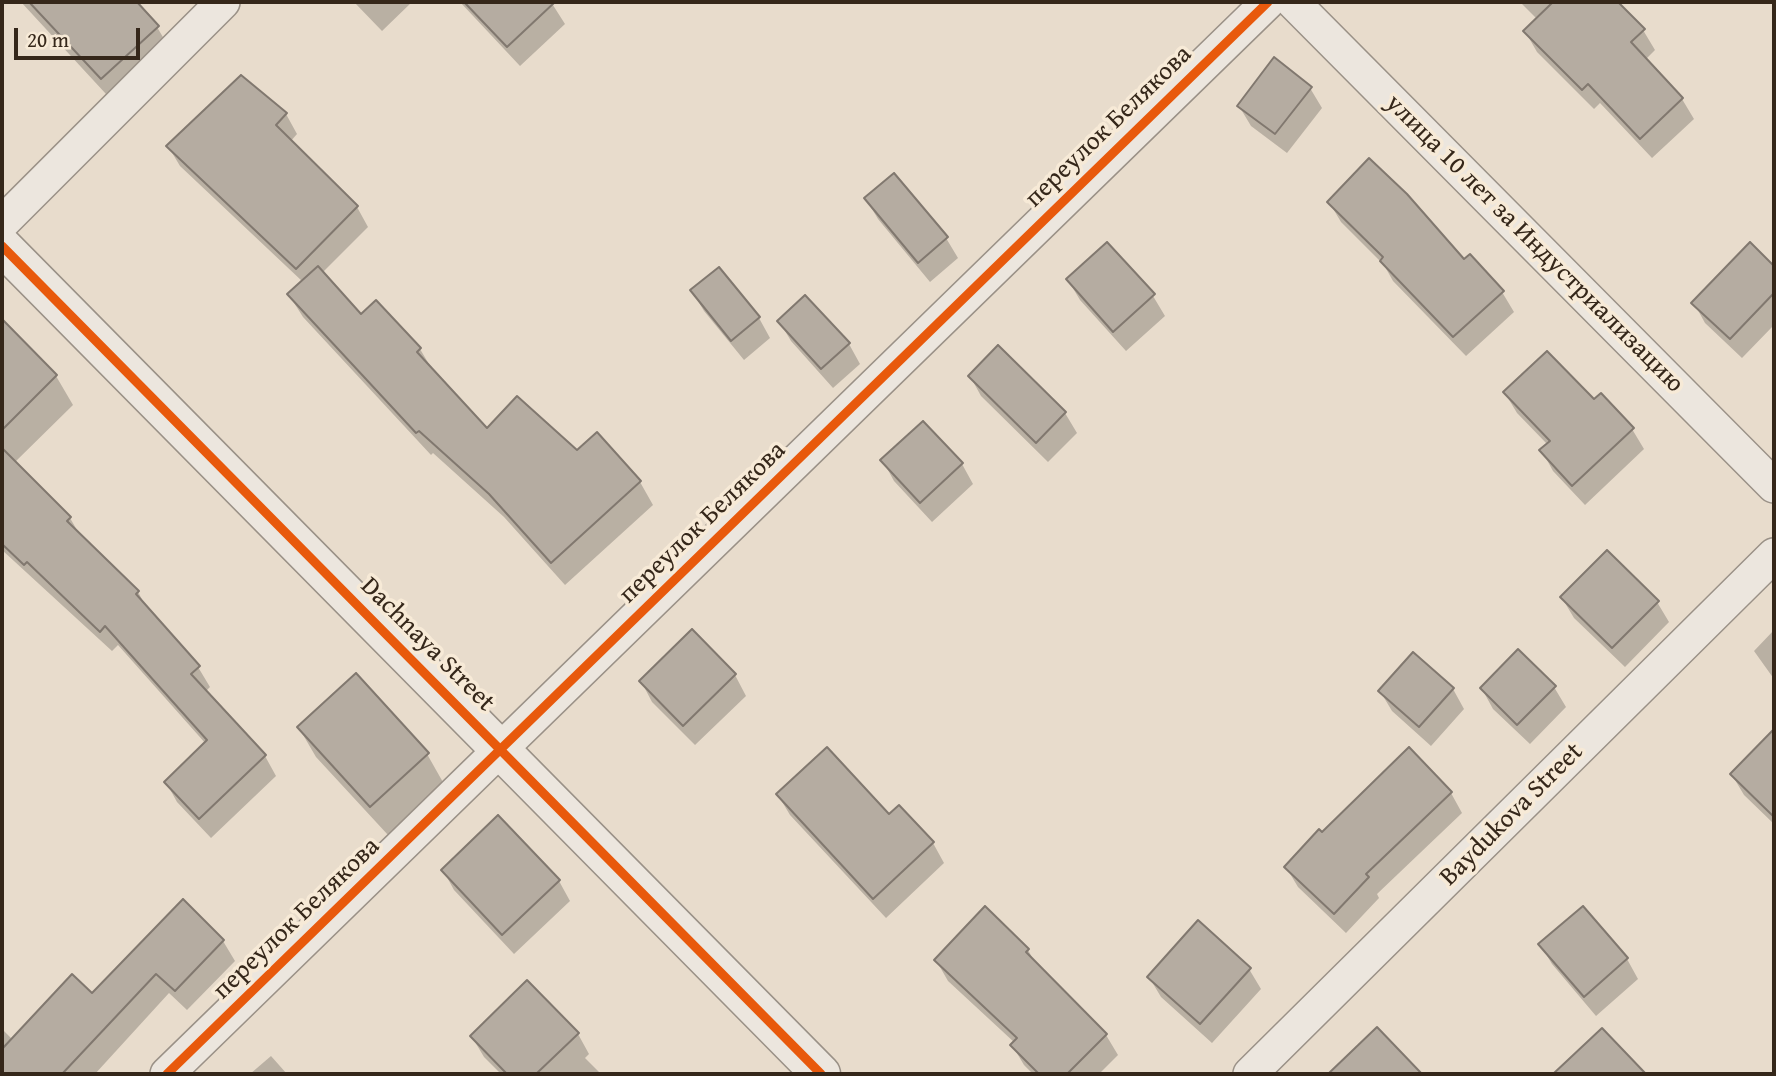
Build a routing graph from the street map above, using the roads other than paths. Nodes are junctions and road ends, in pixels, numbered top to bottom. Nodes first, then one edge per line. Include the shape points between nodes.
1 (223, 2) edge
2 (1268, 2) edge
3 (1293, 2) edge
4 (2, 223) edge
5 (2, 246) edge
6 (1774, 485) edge
7 (1774, 555) edge
8 (501, 750) junction
9 (167, 1074) edge
10 (821, 1074) edge
11 (1250, 1074) edge

1 - 4 street
2 - 8 street, переулок Белякова
3 - 6 street, улица 10 лет за Индустриализацию
5 - 8 street, Dachnaya Street
7 - 11 street, Baydukova Street
8 - 9 street, переулок Белякова
8 - 10 street, Dachnaya Street

